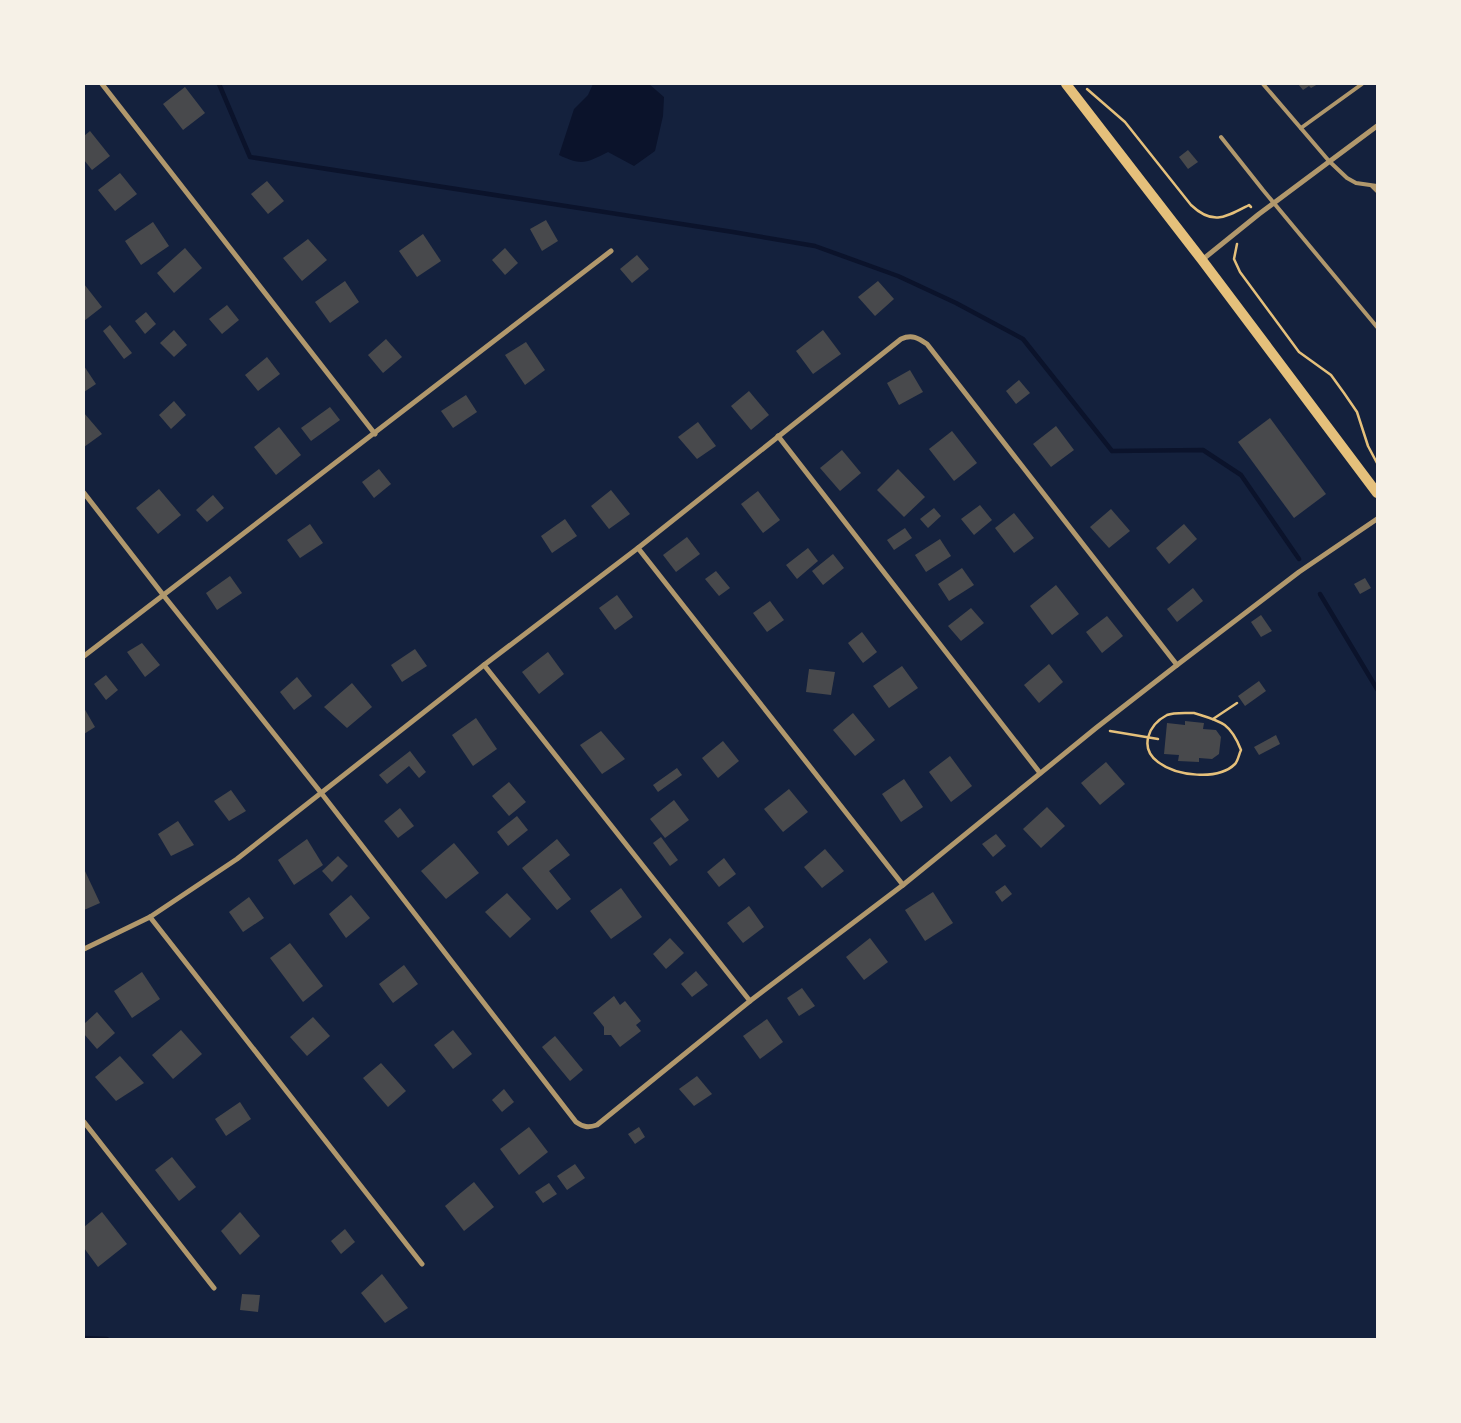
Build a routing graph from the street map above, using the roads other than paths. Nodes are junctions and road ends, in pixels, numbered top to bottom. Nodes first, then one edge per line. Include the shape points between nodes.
1 (102, 84) edge
2 (1066, 84) edge
3 (1263, 84) edge
4 (1362, 84) edge
5 (1377, 126) edge
6 (1301, 128) junction
7 (1221, 137) dead end
8 (1329, 161) junction
9 (1372, 186) junction
10 (1377, 186) edge
11 (1377, 191) edge
12 (1274, 203) junction
13 (612, 251) dead end
14 (1202, 260) junction
15 (1377, 327) edge
16 (375, 434) junction
17 (778, 436) junction
18 (84, 493) edge
19 (1377, 493) edge
20 (1377, 519) edge
21 (638, 548) junction
22 (164, 596) junction
23 (84, 656) edge
24 (484, 665) junction
25 (1177, 665) junction
26 (1040, 773) junction
27 (322, 794) junction
28 (903, 885) junction
29 (150, 917) junction
30 (84, 949) edge
31 (750, 1001) junction
32 (84, 1122) edge
33 (422, 1264) dead end
34 (214, 1288) dead end

1 - 16 street
2 - 14 main road
3 - 6 lane
4 - 6 lane
5 - 8 street
6 - 8 lane
7 - 12 lane
8 - 9 lane via 1347,178
8 - 12 street
9 - 10 lane
9 - 11 lane
12 - 14 street
12 - 15 lane
13 - 16 street
14 - 19 main road
16 - 22 street
17 - 21 street
17 - 25 street via 901,339 907,336 919,339 927,344
17 - 26 street
18 - 22 street
20 - 25 street via 1299,572
21 - 24 street
21 - 28 street
22 - 23 street
22 - 27 street
24 - 27 street
24 - 31 street
25 - 26 street
26 - 28 street
27 - 29 street via 237,859
27 - 31 street via 580,1125 597,1125
28 - 31 street
29 - 30 street
29 - 33 street
32 - 34 street

